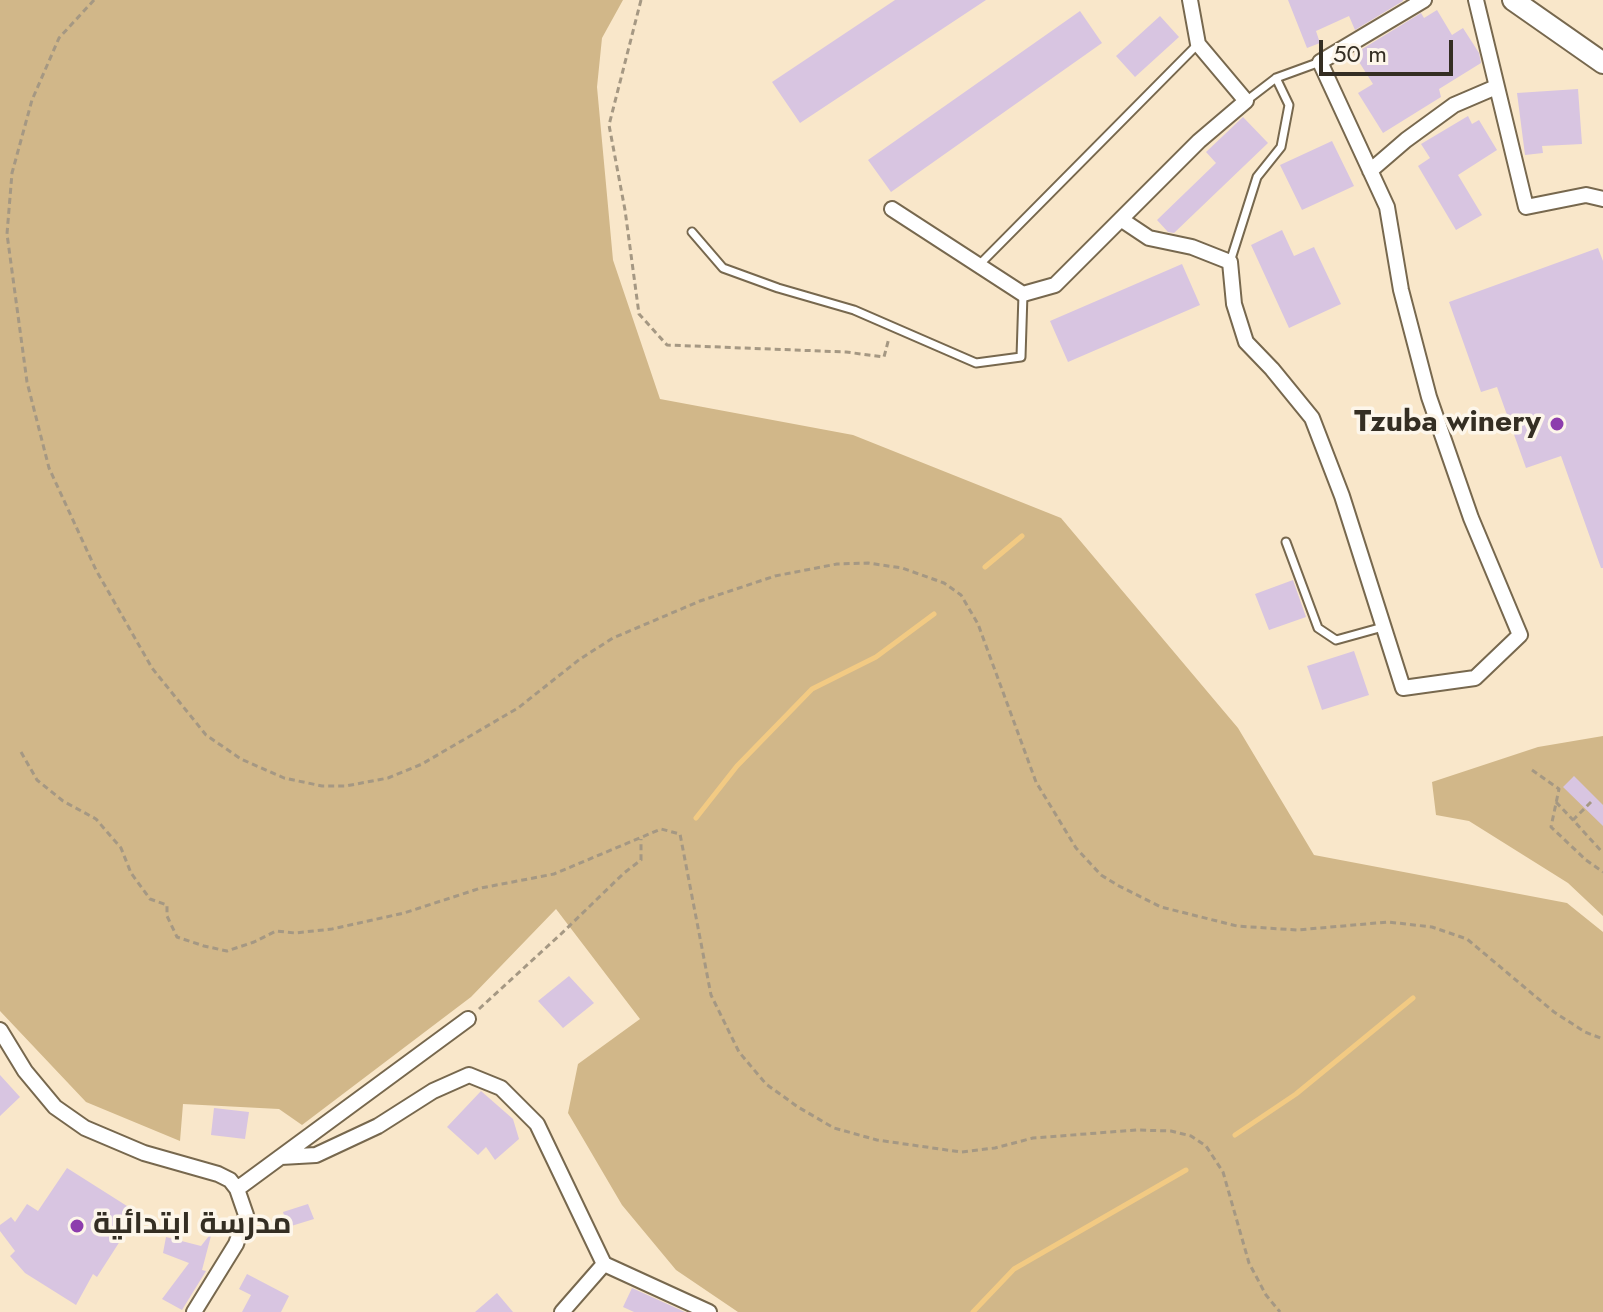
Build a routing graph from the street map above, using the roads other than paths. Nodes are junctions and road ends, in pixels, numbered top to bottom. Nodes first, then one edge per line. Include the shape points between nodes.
1 (1190, 0) edge
2 (1424, 0) edge
3 (1476, 0) edge
4 (1513, 0) edge
5 (1198, 44) junction
6 (1320, 62) junction
7 (1603, 63) edge
8 (1276, 78) junction
9 (1496, 87) junction
10 (1246, 101) junction
11 (1370, 171) junction
12 (1603, 199) edge
13 (892, 209) dead end
14 (1122, 220) junction
15 (692, 232) dead end
16 (1230, 262) junction
17 (979, 265) junction
18 (1023, 294) junction
19 (1286, 542) dead end
20 (1383, 627) junction
21 (468, 1019) road end
22 (0, 1030) edge
23 (281, 1157) junction
24 (237, 1189) junction
25 (604, 1264) junction
26 (194, 1312) edge
27 (562, 1312) edge
28 (709, 1312) edge

1 - 5 street
2 - 6 street
3 - 9 street
4 - 7 street
5 - 10 street
5 - 17 lane
6 - 8 lane
6 - 11 street
8 - 10 lane
8 - 16 lane via 1289,105 1281,147 1257,177
9 - 11 street via 1454,105
9 - 12 street via 1526,207 1586,195
10 - 14 street
11 - 20 street via 1387,207 1401,290 1429,397 1520,635 1475,678 1403,688
13 - 17 street
14 - 16 street via 1149,238
14 - 18 street via 1055,285
15 - 18 lane via 723,268 854,310 976,363 1021,357
16 - 20 street via 1234,304 1246,342 1312,418
17 - 18 street
19 - 20 lane via 1318,628 1336,640
21 - 23 street
22 - 24 street via 55,1107 85,1128 144,1153 218,1174
23 - 24 street
23 - 25 street via 316,1155 469,1075 501,1088 537,1124
24 - 26 street via 246,1215 236,1244
25 - 27 street
25 - 28 street

